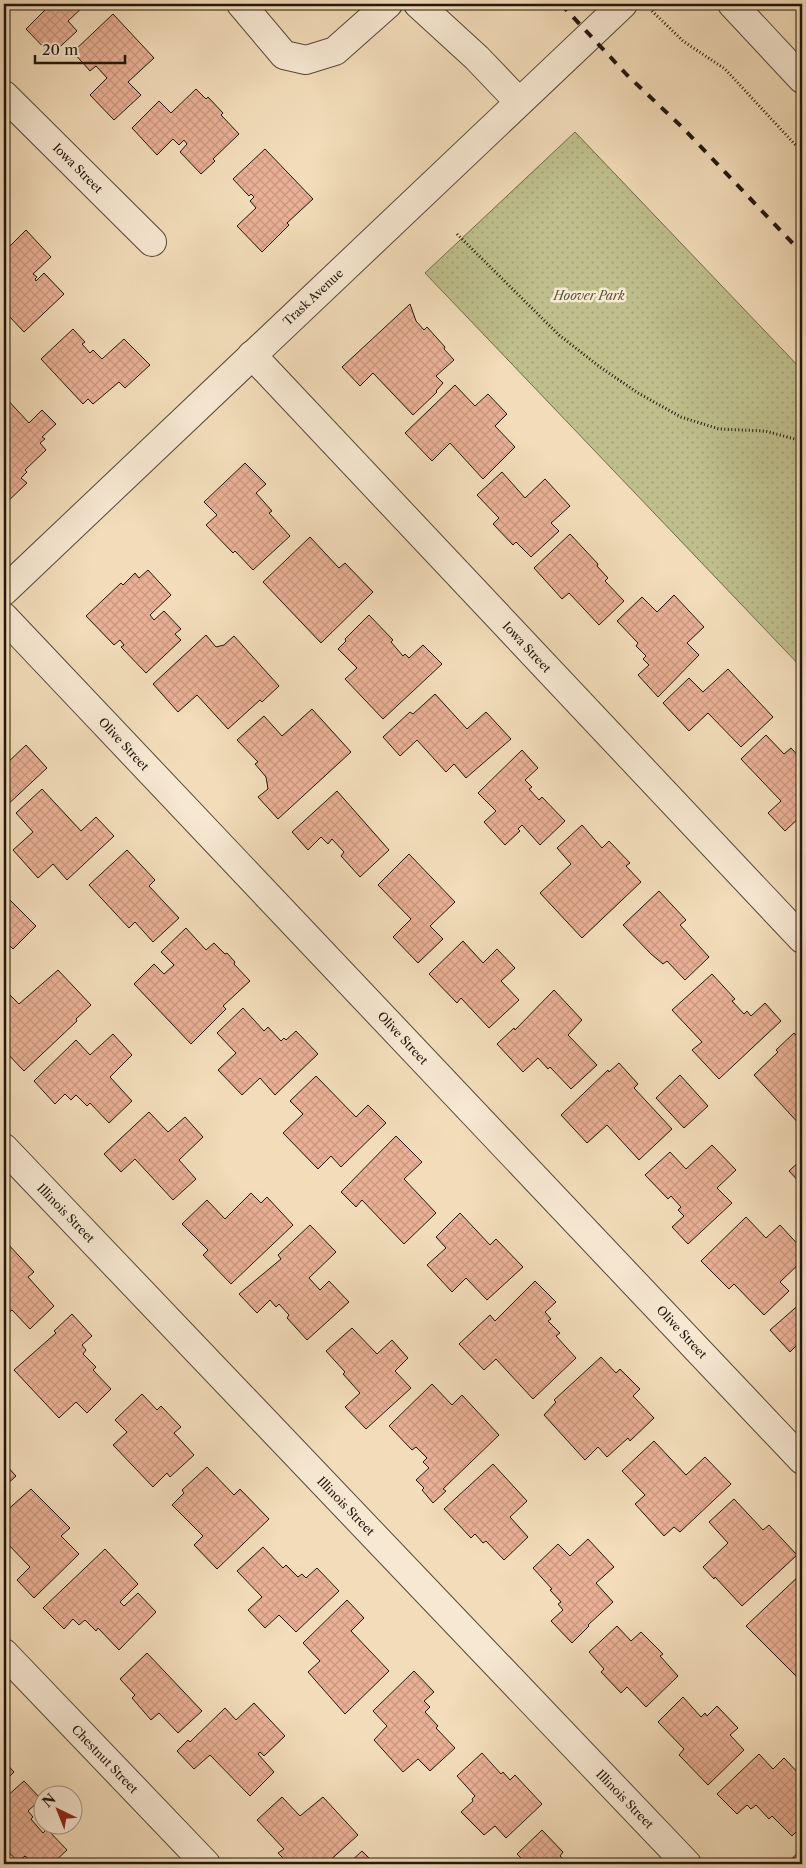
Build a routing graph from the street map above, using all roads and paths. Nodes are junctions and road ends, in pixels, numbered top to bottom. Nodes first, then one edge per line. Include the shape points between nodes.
1 (241, 4) edge
2 (388, 4) edge
3 (418, 4) edge
4 (623, 4) edge
5 (732, 4) edge
6 (650, 10) dead end
7 (802, 79) edge
8 (4, 95) edge
9 (519, 102) junction
10 (802, 152) edge
11 (458, 234) dead end
12 (152, 242) dead end
13 (252, 355) junction
14 (802, 440) edge
15 (4, 591) edge
16 (4, 617) edge
17 (802, 939) edge
18 (4, 1148) edge
19 (802, 1460) edge
20 (4, 1653) edge
21 (206, 1864) edge
22 (687, 1864) edge

1 - 2 street via 284,55 306,60 335,50
3 - 9 street
4 - 9 street, Trask Avenue
5 - 7 street
6 - 10 path via 683,41 725,69
8 - 12 street, Iowa Street
9 - 13 street, Trask Avenue
11 - 14 path via 559,335 638,393 682,417 719,429 765,431
13 - 15 street, Trask Avenue
13 - 17 street, Iowa Street
16 - 19 street, Olive Street
18 - 22 street, Illinois Street
20 - 21 street, Chestnut Street

